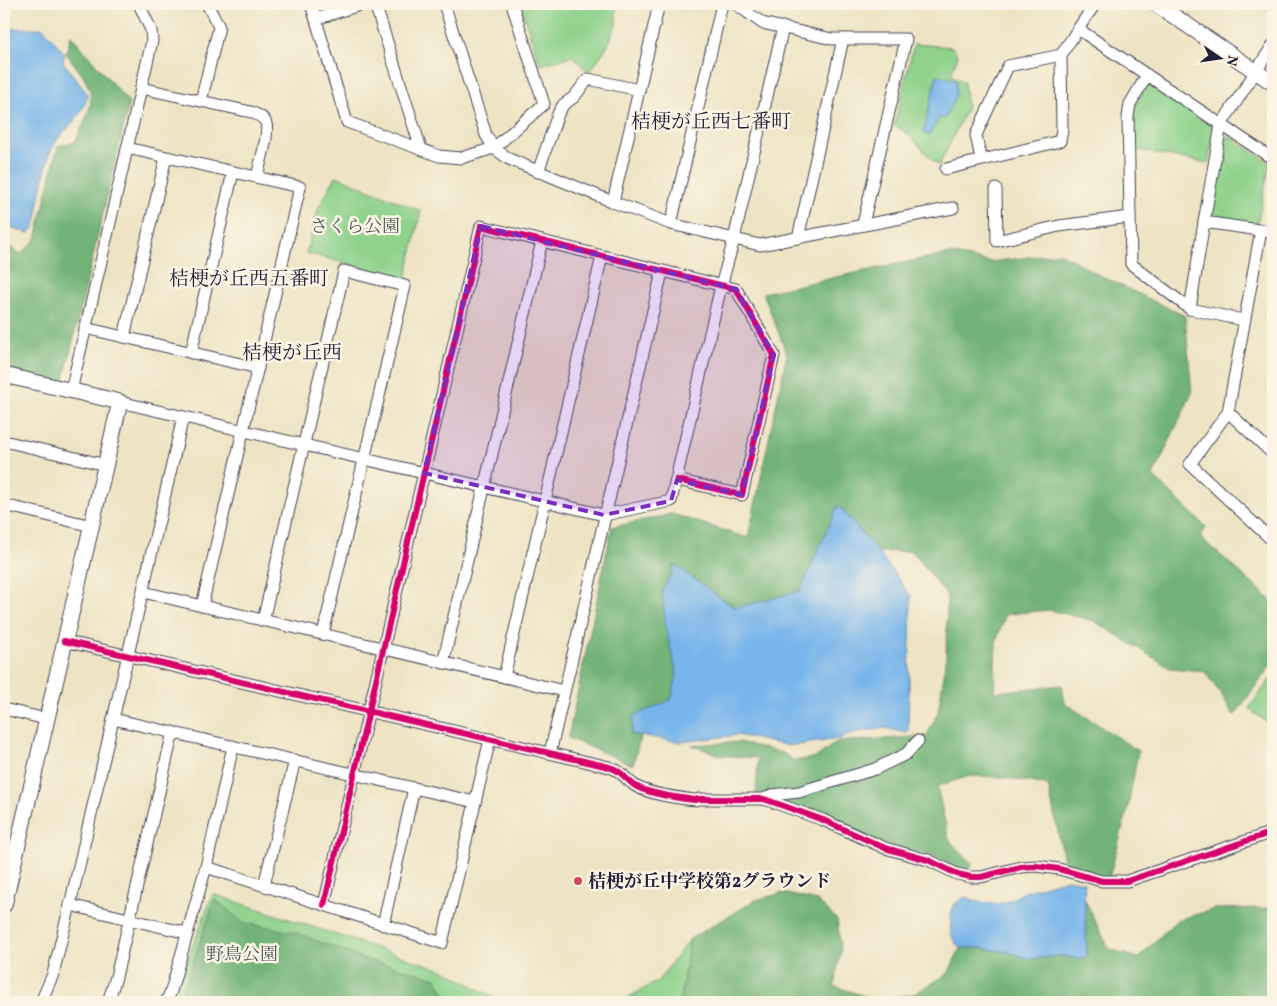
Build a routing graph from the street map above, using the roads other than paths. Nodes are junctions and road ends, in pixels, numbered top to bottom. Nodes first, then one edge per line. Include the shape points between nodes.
1 (139, 4) edge
2 (208, 4) edge
3 (311, 4) edge
4 (362, 4) edge
5 (375, 4) edge
6 (444, 4) edge
7 (512, 4) edge
8 (659, 4) edge
9 (722, 4) edge
10 (736, 4) edge
11 (1095, 4) edge
12 (1156, 4) edge
13 (316, 19) junction
14 (783, 27) junction
15 (1078, 29) junction
16 (843, 39) junction
17 (1273, 45) edge
18 (1061, 55) junction
19 (1256, 71) junction
20 (1147, 75) junction
21 (1273, 83) edge
22 (141, 88) junction
23 (639, 90) junction
24 (201, 102) junction
25 (1221, 125) junction
26 (127, 148) junction
27 (494, 148) junction
28 (421, 149) junction
29 (166, 157) junction
30 (981, 159) junction
31 (1273, 159) edge
32 (946, 169) dead end
33 (233, 172) junction
34 (538, 172) junction
35 (257, 177) junction
36 (996, 189) dead end
37 (613, 202) junction
38 (953, 208) dead end
39 (1130, 217) junction
40 (1204, 222) junction
41 (671, 224) junction
42 (863, 224) junction
43 (1260, 230) junction
44 (1273, 232) edge
45 (798, 238) junction
46 (734, 239) junction
47 (542, 241) junction
48 (602, 256) junction
49 (662, 272) junction
50 (721, 286) junction
51 (1190, 309) junction
52 (1243, 320) junction
53 (85, 328) junction
54 (124, 337) junction
55 (191, 353) junction
56 (258, 368) junction
57 (4, 375) edge
58 (71, 391) junction
59 (120, 402) junction
60 (1228, 412) junction
61 (183, 417) junction
62 (244, 430) junction
63 (4, 441) edge
64 (304, 445) junction
65 (1273, 454) edge
66 (364, 459) junction
67 (106, 464) junction
68 (424, 473) junction
69 (676, 480) junction
70 (485, 487) junction
71 (544, 501) junction
72 (4, 505) edge
73 (604, 515) junction
74 (92, 526) junction
75 (1273, 540) edge
76 (143, 592) junction
77 (202, 606) junction
78 (263, 620) junction
79 (322, 634) junction
80 (64, 641) junction
81 (383, 648) junction
82 (128, 656) junction
83 (443, 663) junction
84 (504, 677) junction
85 (564, 691) junction
86 (4, 709) edge
87 (368, 711) junction
88 (46, 719) junction
89 (113, 719) junction
90 (173, 732) junction
91 (490, 739) junction
92 (918, 741) dead end
93 (233, 746) junction
94 (550, 753) junction
95 (295, 760) junction
96 (354, 774) junction
97 (414, 788) junction
98 (764, 800) junction
99 (475, 802) junction
100 (1273, 832) edge
101 (206, 867) junction
102 (264, 885) junction
103 (4, 905) edge
104 (70, 905) junction
105 (324, 905) junction
106 (129, 919) junction
107 (383, 924) junction
108 (187, 933) junction
109 (41, 1002) edge
110 (108, 1002) edge
111 (166, 1002) edge

1 - 22 street via 152,36
2 - 24 street via 219,27
3 - 13 street
4 - 13 street
5 - 28 street
6 - 27 street via 486,135
7 - 27 street via 544,104
8 - 23 street
9 - 41 street
10 - 14 street via 762,23
11 - 15 street
12 - 19 street
13 - 28 street via 347,122
14 - 16 street
14 - 46 street
15 - 18 street
15 - 20 street
16 - 42 street via 906,39
16 - 45 street
17 - 19 street
18 - 30 street via 1008,66 976,135
18 - 30 street via 1060,141
19 - 21 street
19 - 25 street
20 - 25 street
20 - 39 street via 1130,104 1128,117
22 - 24 street
22 - 26 street
23 - 34 street via 588,79 558,114
23 - 37 street
24 - 35 street via 251,112 266,122 267,132
25 - 31 street
25 - 40 street
26 - 29 street
26 - 53 street
27 - 28 street via 453,158
27 - 34 street
29 - 33 street
29 - 54 street
30 - 32 street
33 - 35 street
33 - 55 street
34 - 37 street
35 - 56 street via 300,187
36 - 39 street via 997,240 1059,226
37 - 41 street
38 - 42 street
39 - 51 street via 1131,264
40 - 43 street
40 - 51 street
41 - 46 street
42 - 45 street
43 - 44 street
43 - 52 street
45 - 46 street via 760,245
46 - 50 street
47 - 48 street
47 - 68 street via 481,226
47 - 70 street
48 - 49 street
48 - 71 street
49 - 50 street
49 - 73 street
50 - 69 street
50 - 69 street via 736,290 774,355 742,495
51 - 52 street
52 - 60 street
53 - 54 street
53 - 58 street
54 - 55 street
55 - 56 street
56 - 62 street
57 - 58 street
58 - 59 street
59 - 61 street
59 - 67 street
60 - 65 street
60 - 75 street via 1190,464
61 - 62 street
61 - 76 street
62 - 64 street
62 - 77 street
63 - 67 street
64 - 66 street
64 - 66 street via 344,272 405,286
64 - 78 street
66 - 68 street
66 - 79 street
67 - 74 street
68 - 70 street
68 - 81 street
69 - 73 street via 671,501
70 - 71 street
70 - 83 street
71 - 73 street
71 - 84 street
72 - 74 street
73 - 85 street
74 - 80 street
76 - 77 street
76 - 82 street
77 - 78 street
78 - 79 street
79 - 81 street
80 - 82 street
80 - 88 street
81 - 83 street
81 - 87 street
82 - 87 street
82 - 89 street
83 - 84 street
84 - 85 street
85 - 94 street
86 - 88 street
87 - 91 street
87 - 96 street
88 - 103 street
89 - 90 street
89 - 104 street
90 - 93 street
90 - 106 street
91 - 94 street
91 - 99 street
92 - 98 street via 906,754 875,769 799,792 772,795
93 - 95 street
93 - 101 street
94 - 98 street via 614,768 633,785 662,795 695,800
95 - 96 street
95 - 102 street
96 - 97 street
96 - 105 street
97 - 99 street
97 - 107 street
98 - 100 street via 823,820 885,848 971,877 1036,866 1102,881 1127,881
99 - 107 street via 442,944
101 - 102 street
101 - 108 street
102 - 105 street
104 - 106 street
104 - 109 street via 53,974
105 - 107 street
106 - 108 street
106 - 110 street
108 - 111 street

